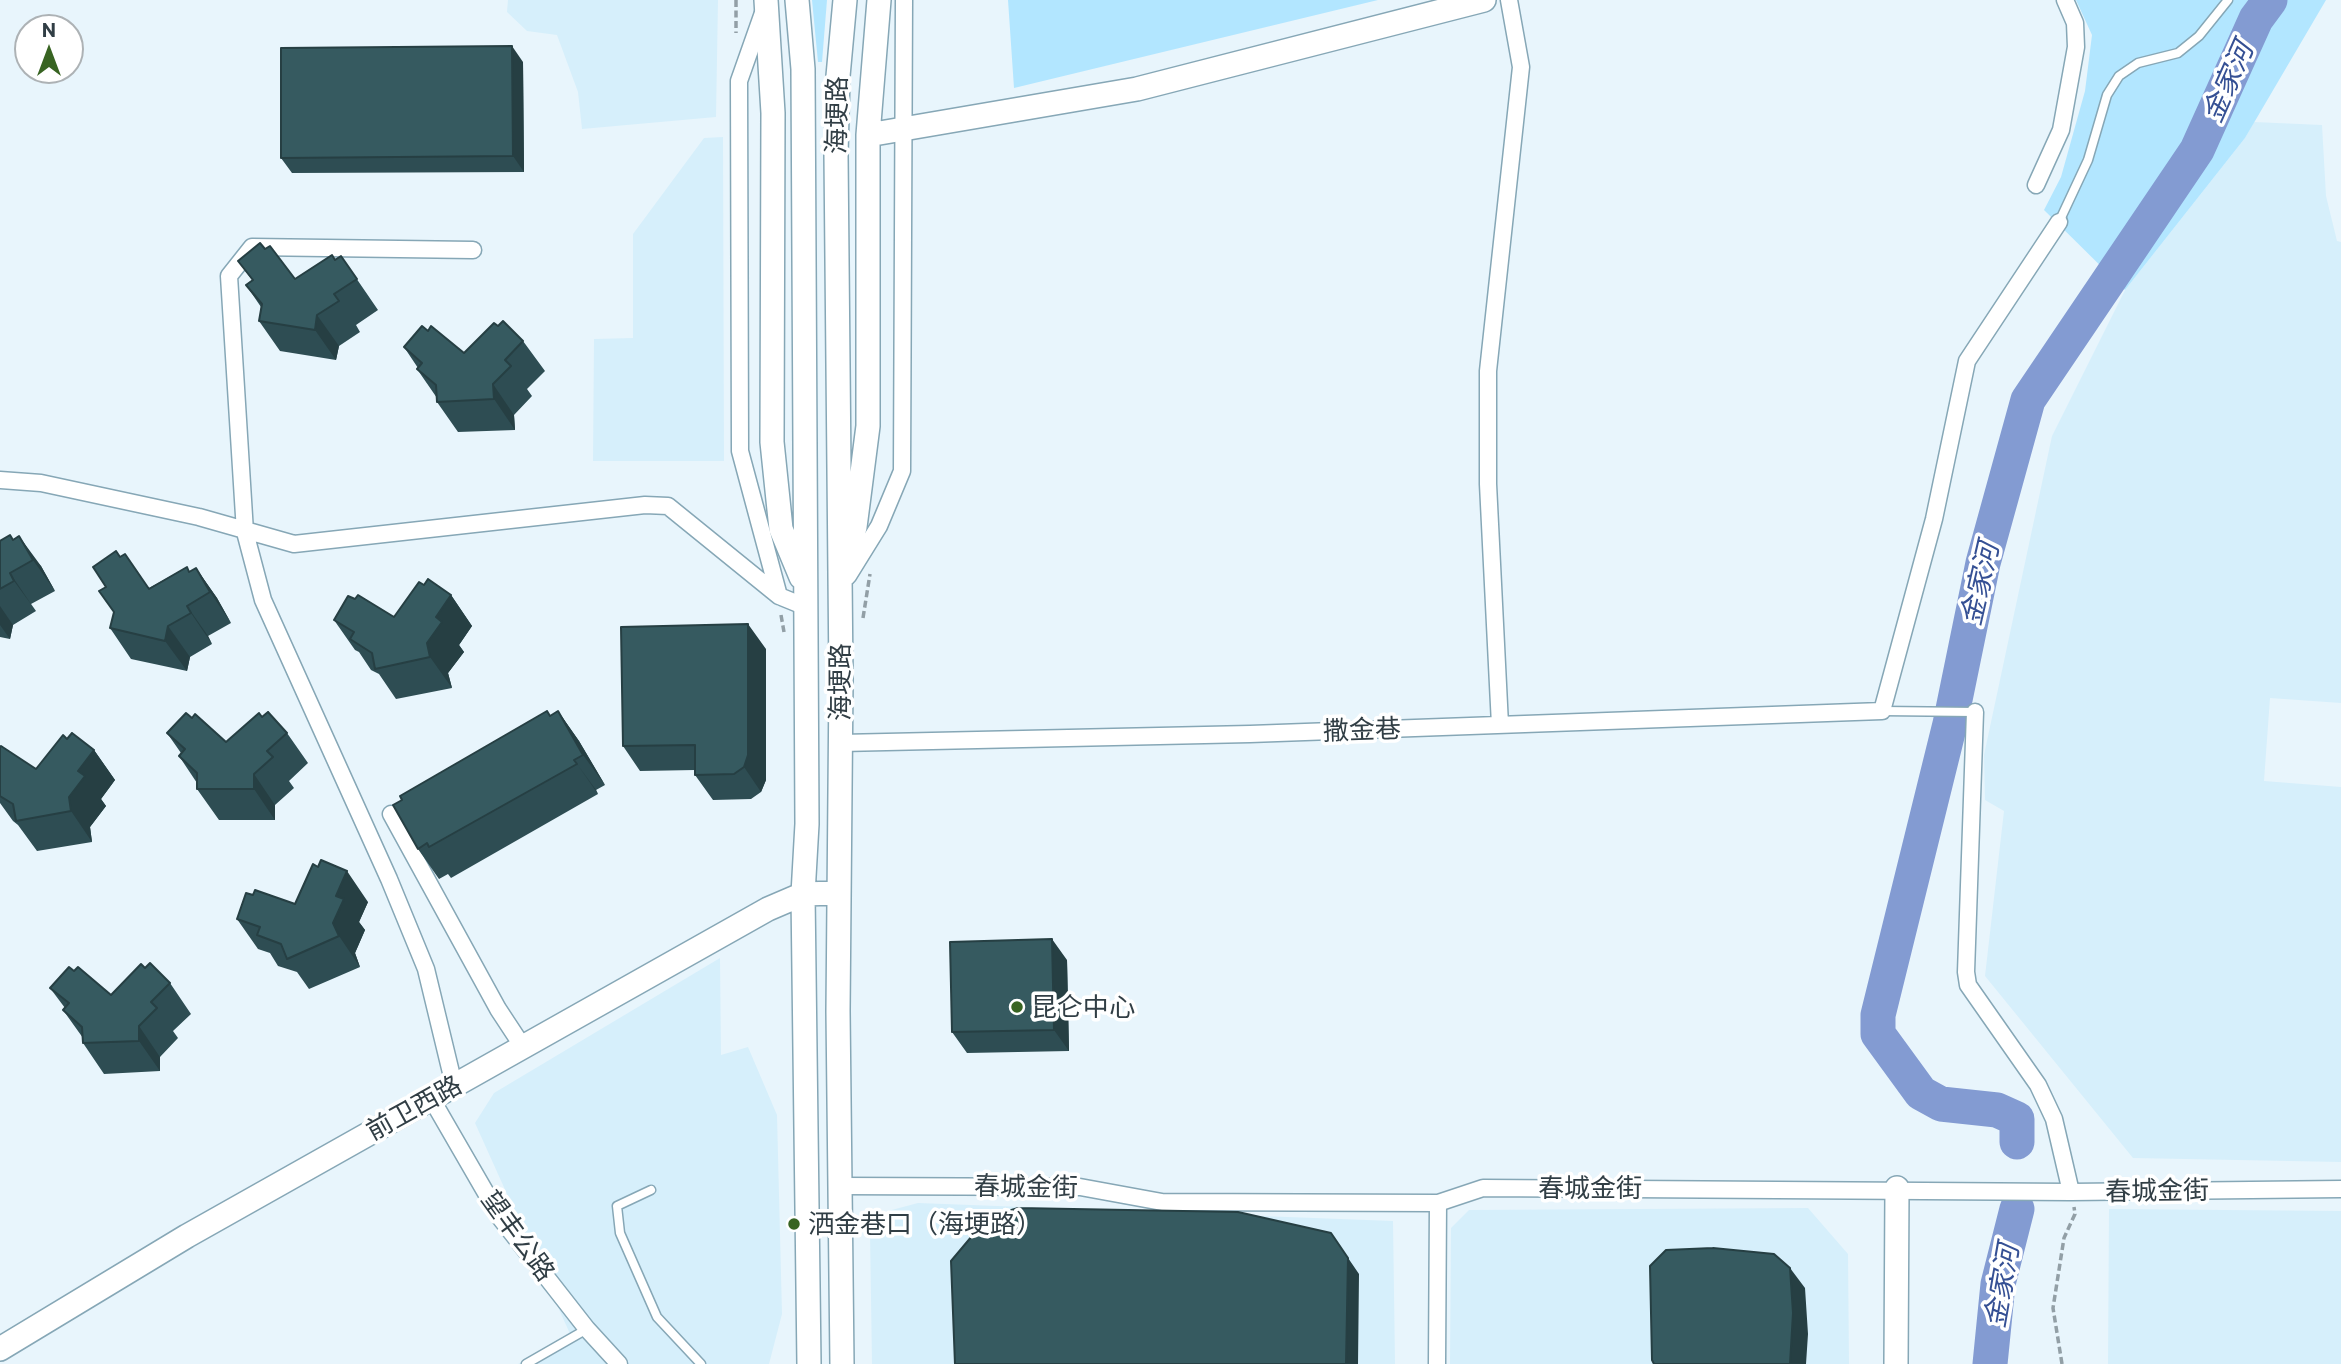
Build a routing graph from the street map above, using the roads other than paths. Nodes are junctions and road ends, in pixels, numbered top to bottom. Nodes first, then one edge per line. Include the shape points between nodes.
1 (797, 0) edge
2 (845, 0) edge
3 (879, 0) edge
4 (904, 0) edge
5 (1484, 0) edge
6 (1509, 0) edge
7 (2065, 0) edge
8 (2228, 0) edge
9 (766, 2) edge
10 (905, 130) junction
11 (868, 135) junction
12 (2036, 185) dead end
13 (2059, 222) joint
14 (473, 250) dead end
15 (0, 480) edge
16 (245, 532) junction
17 (839, 590) junction
18 (779, 596) junction
19 (806, 597) junction
20 (1882, 710) junction
21 (1975, 712) joint
22 (1500, 725) junction
23 (841, 743) junction
24 (391, 814) dead end
25 (837, 893) junction
26 (803, 894) junction
27 (523, 1047) junction
28 (454, 1086) junction
29 (431, 1098) junction
30 (842, 1186) junction
31 (1897, 1188) junction
32 (2341, 1189) edge
33 (652, 1190) dead end
34 (2071, 1192) junction
35 (1438, 1203) junction
36 (587, 1329) junction
37 (0, 1349) edge
38 (526, 1364) edge
39 (619, 1364) edge
40 (701, 1364) edge
41 (809, 1364) edge
42 (842, 1364) edge
43 (1437, 1364) edge
44 (1896, 1364) edge

1 - 19 main road, 海埂路 via 803,69
2 - 17 main road, 海埂路 via 836,155
3 - 11 main road
4 - 10 street
5 - 10 main road via 1137,89
6 - 22 street via 1521,67 1488,371 1488,484
7 - 12 street via 2076,23 2076,47 2061,130
8 - 13 lane via 2199,36 2178,53 2138,63 2119,76 2107,95 2088,160
9 - 18 street via 739,81 740,451
9 - 19 main road via 773,113 772,442 781,529
10 - 11 main road
10 - 17 street via 902,471 879,526
11 - 17 main road via 868,426 855,527
13 - 20 street via 1967,361 1934,519
14 - 16 street via 252,247 229,276
15 - 16 street via 41,483 199,517
16 - 18 street via 294,544 668,506
16 - 28 street via 263,600 426,969
17 - 23 main road, 海埂路
18 - 19 street
19 - 26 main road, 海埂路
20 - 21 lane
20 - 22 street, 撒金巷
21 - 34 street via 1966,972 1969,985 2038,1086 2054,1119
22 - 23 street, 撒金巷
23 - 25 main road, 海埂路
24 - 27 street
25 - 26 main road, 前卫西路
25 - 30 main road, 海埂路
26 - 27 main road, 前卫西路 via 768,909
26 - 41 main road, 海埂路
27 - 28 main road, 前卫西路
28 - 29 main road, 前卫西路
29 - 36 street, 望丰公路 via 501,1219
29 - 37 main road, 前卫西路 via 187,1236
30 - 35 street, 春城金街 via 1080,1186 1162,1202
30 - 42 main road, 海埂路
31 - 34 street, 春城金街
31 - 35 street, 春城金街 via 1483,1188
31 - 44 main road
32 - 34 street, 春城金街
33 - 40 lane via 617,1206 620,1233 657,1317
35 - 43 street
36 - 38 lane
36 - 39 street, 望丰公路

